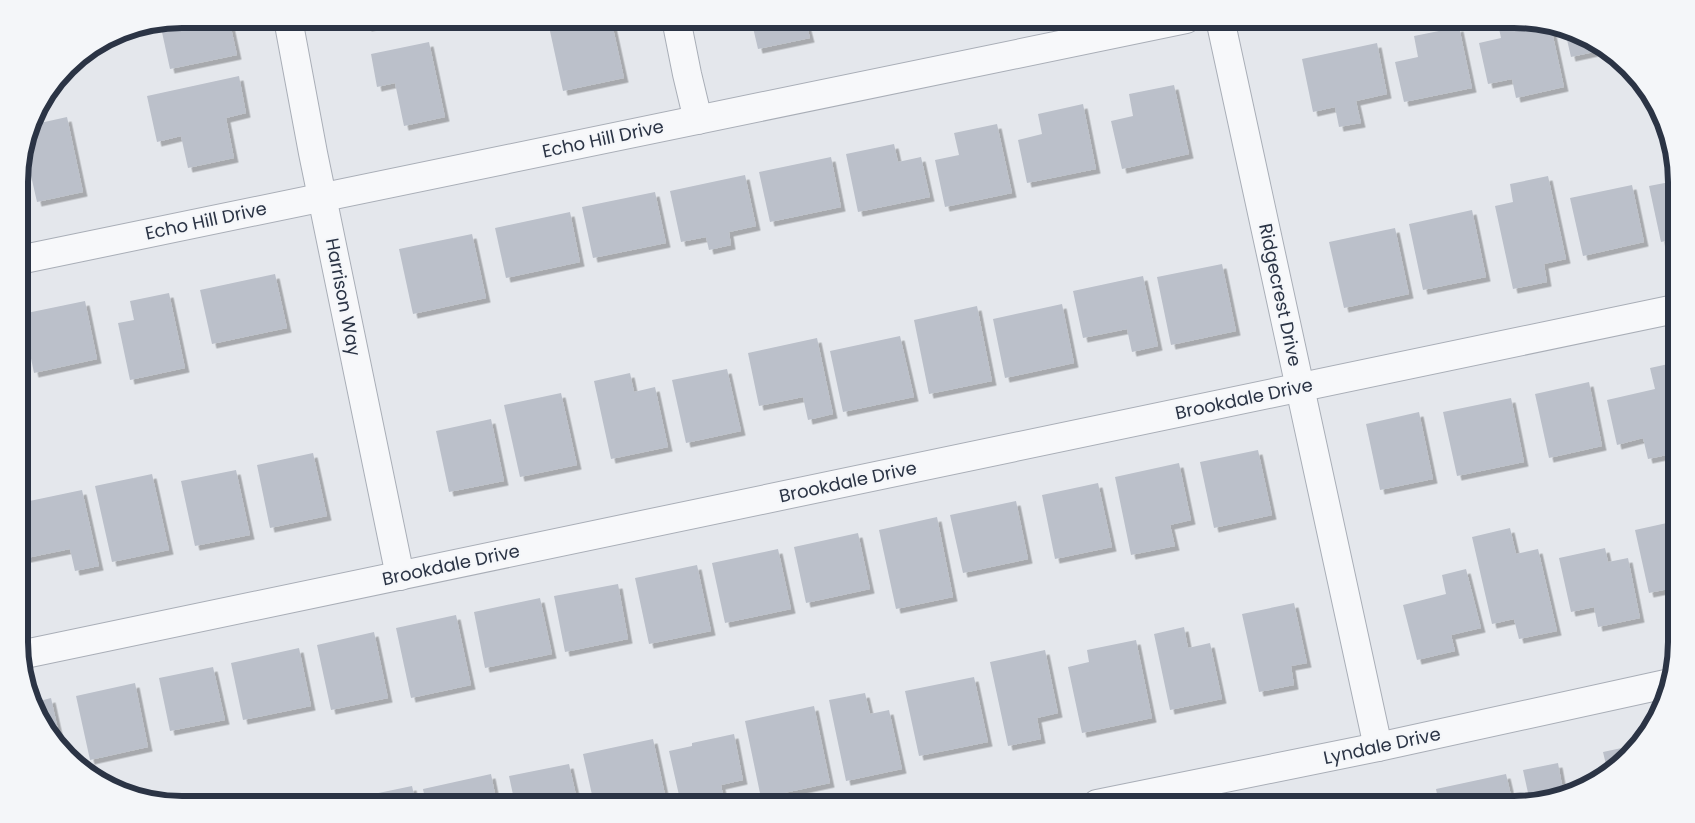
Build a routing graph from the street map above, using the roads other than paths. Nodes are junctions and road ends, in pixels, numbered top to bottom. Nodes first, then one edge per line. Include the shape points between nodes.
1 (290, 28) edge
2 (678, 28) edge
3 (1222, 28) edge
4 (1084, 29) edge
5 (698, 120) junction
6 (323, 198) junction
7 (28, 258) edge
8 (1668, 310) edge
9 (1300, 388) junction
10 (400, 576) junction
11 (29, 653) edge
12 (1661, 685) edge
13 (1378, 747) junction
14 (1141, 795) edge

1 - 6 street, Harrison Way
2 - 5 street
3 - 9 street, Ridgecrest Drive
4 - 5 street, Echo Hill Drive
5 - 6 street, Echo Hill Drive
6 - 7 street, Echo Hill Drive
6 - 10 street, Harrison Way
8 - 9 street, Brookdale Drive
9 - 10 street, Brookdale Drive
9 - 13 street, Ridgecrest Drive
10 - 11 street, Brookdale Drive
12 - 13 street, Lyndale Drive
13 - 14 street, Lyndale Drive

